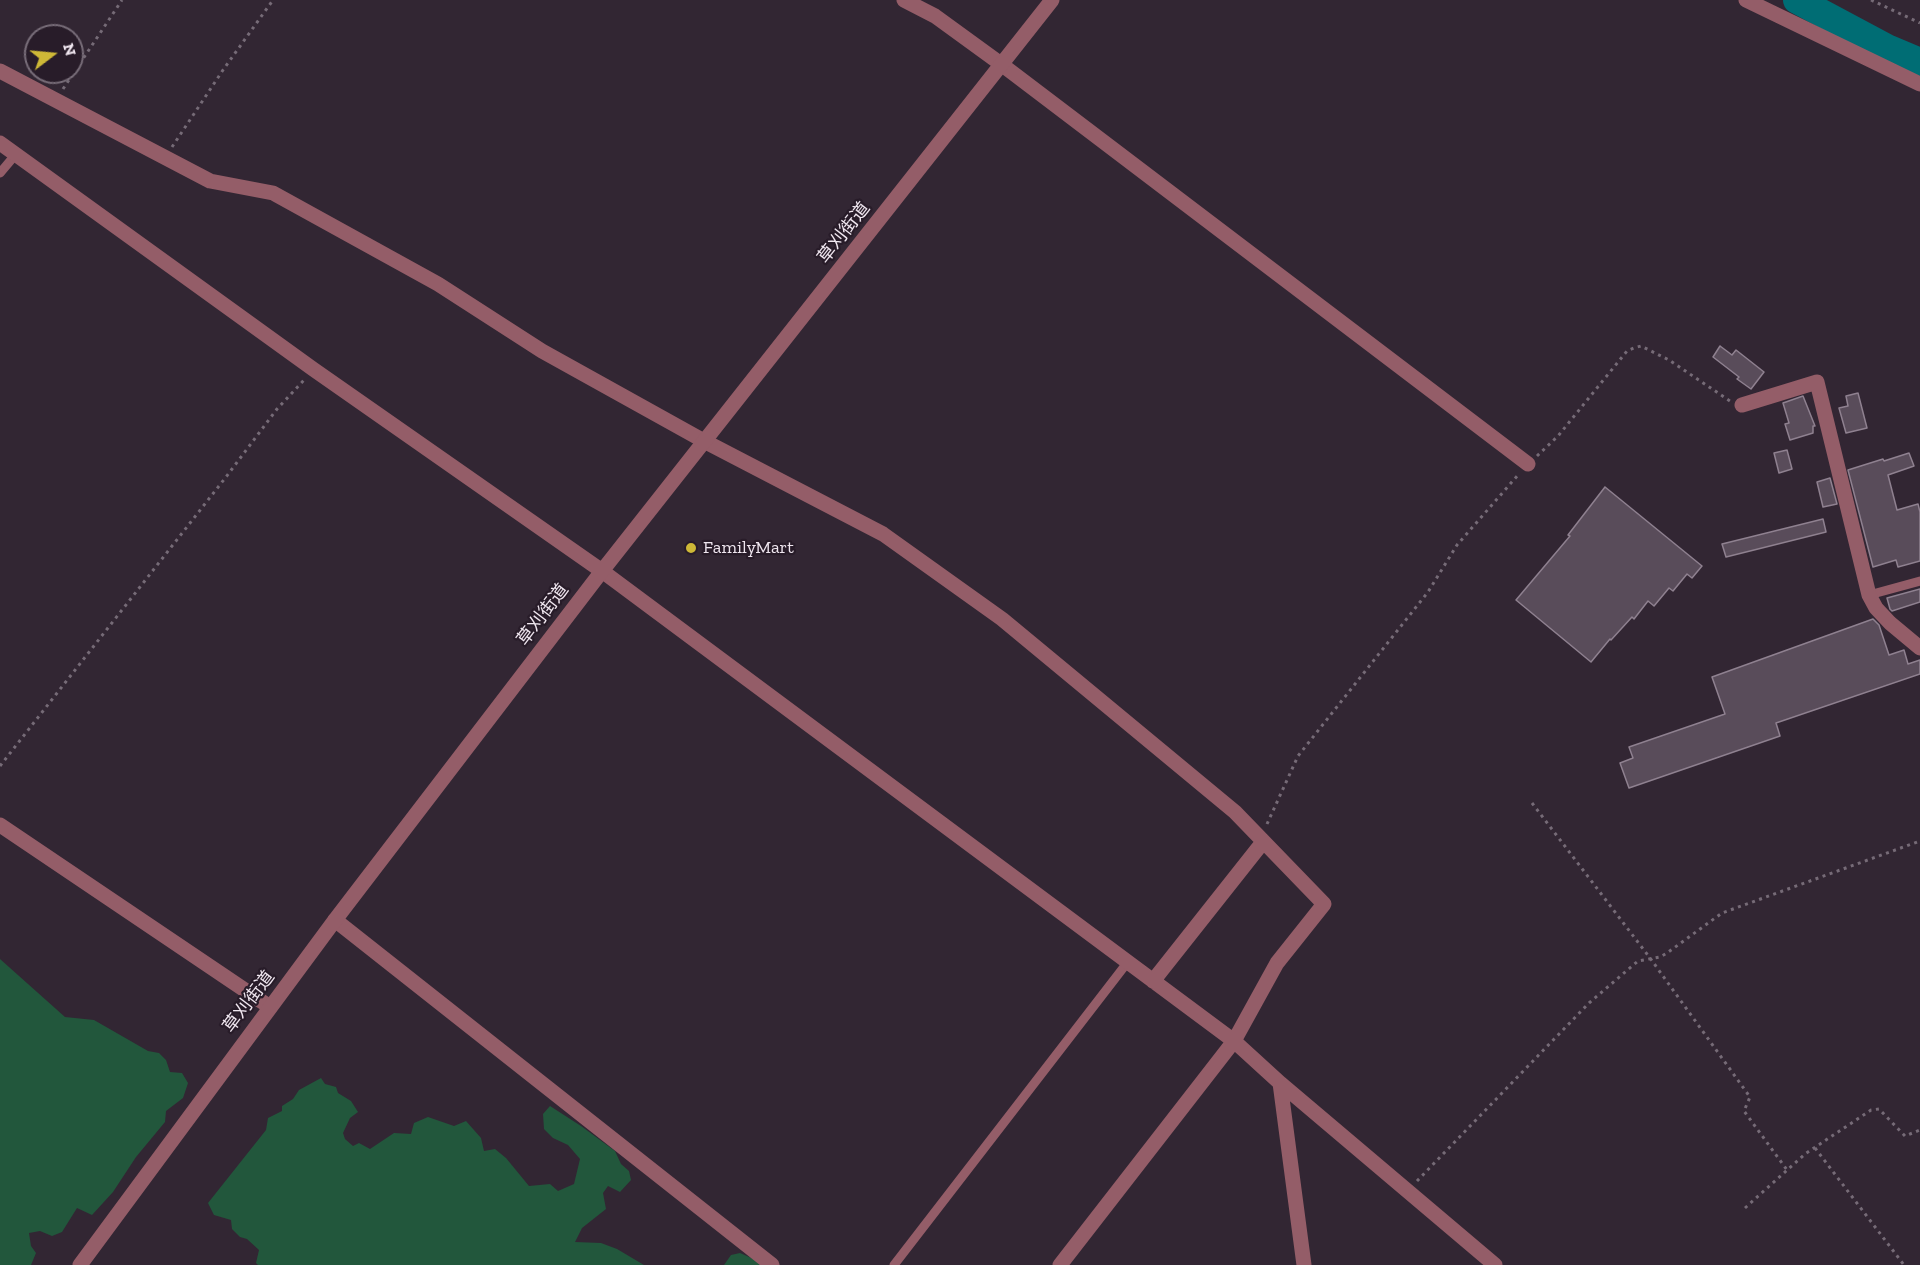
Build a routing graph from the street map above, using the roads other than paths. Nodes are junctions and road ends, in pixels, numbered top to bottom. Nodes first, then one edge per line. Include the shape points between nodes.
1 (903, 0) edge
2 (1052, 0) edge
3 (1746, 0) edge
4 (1001, 64) junction
5 (0, 71) edge
6 (1920, 84) edge
7 (0, 143) edge
8 (16, 154) junction
9 (0, 173) edge
10 (1742, 405) road end
11 (704, 441) junction
12 (1528, 464) road end
13 (602, 571) junction
14 (1920, 581) edge
15 (1869, 595) junction
16 (1920, 648) edge
17 (0, 825) edge
18 (1262, 840) junction
19 (335, 920) junction
20 (1127, 963) junction
21 (1153, 981) junction
22 (270, 1007) junction
23 (1234, 1041) junction
24 (1280, 1083) junction
25 (80, 1265) edge
26 (772, 1265) edge
27 (894, 1265) edge
28 (1060, 1265) edge
29 (1304, 1265) edge
30 (1495, 1265) edge

1 - 4 street via 935,16
2 - 4 street, 草刈街道
3 - 6 street
4 - 11 street, 草刈街道
4 - 12 street
5 - 11 street via 210,181 273,193 438,284 542,351
7 - 8 street
8 - 9 lane
8 - 13 street
10 - 15 street via 1817,382
11 - 13 street, 草刈街道
11 - 18 street via 884,534 1002,619 1235,812
13 - 19 street, 草刈街道
13 - 20 street
14 - 15 lane
15 - 16 street via 1890,623
17 - 22 street
18 - 21 street
18 - 23 street via 1324,904 1277,963
19 - 22 street, 草刈街道
19 - 26 street
20 - 21 street
20 - 27 lane
21 - 23 street
22 - 25 street, 草刈街道
23 - 24 street
23 - 28 street
24 - 29 street
24 - 30 street

